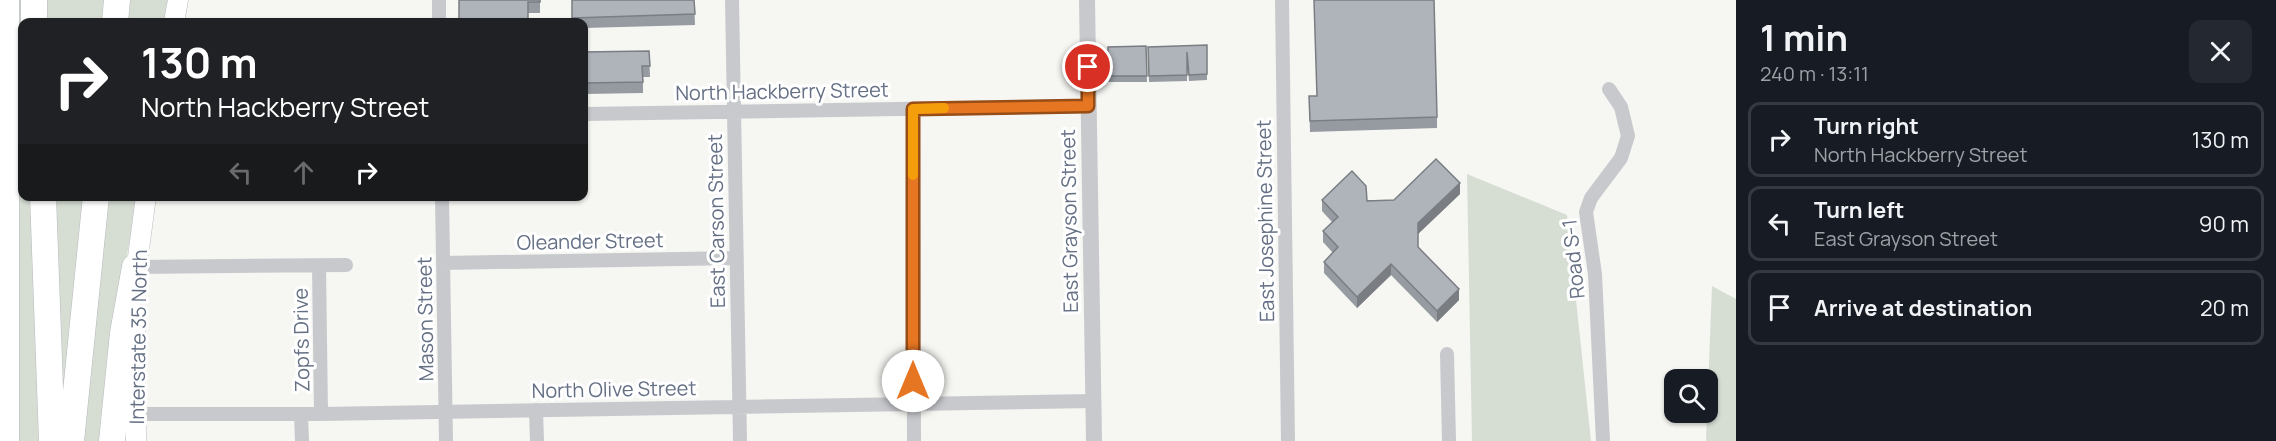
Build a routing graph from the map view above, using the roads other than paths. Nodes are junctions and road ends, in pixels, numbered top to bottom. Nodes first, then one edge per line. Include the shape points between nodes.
1 (6, 0) edge
2 (34, 0) edge
3 (47, 0) edge
4 (117, 0) edge
5 (178, 0) edge
6 (439, 0) edge
7 (732, 0) edge
8 (1087, 0) edge
9 (1282, 0) edge
10 (34, 18) edge
11 (48, 18) edge
12 (115, 18) edge
13 (175, 18) edge
14 (439, 18) edge
15 (1609, 90) dead end
16 (1088, 106) junction
17 (913, 109) junction
18 (734, 112) junction
19 (588, 114) edge
20 (43, 201) edge
21 (95, 201) edge
22 (145, 201) edge
23 (442, 201) edge
24 (736, 258) junction
25 (443, 263) junction
26 (346, 265) dead end
27 (319, 266) junction
28 (135, 267) junction
29 (1447, 354) dead end
30 (1093, 401) junction
31 (913, 404) junction
32 (739, 406) junction
33 (446, 410) junction
34 (536, 410) junction
35 (135, 414) junction
36 (301, 414) junction
37 (321, 414) junction
38 (6, 441) edge
39 (52, 441) edge
40 (71, 441) edge
41 (112, 441) edge
42 (136, 441) edge
43 (302, 441) edge
44 (447, 441) edge
45 (537, 441) edge
46 (740, 441) edge
47 (914, 441) edge
48 (1094, 441) edge
49 (1288, 441) edge
50 (1449, 441) edge
51 (1603, 441) edge

1 - 38 highway
2 - 10 highway
3 - 11 highway
4 - 12 highway
5 - 13 main road
6 - 14 street
7 - 18 street, East Carson Street
8 - 16 street, East Grayson Street
9 - 49 street, East Josephine Street
15 - 51 street, Road S-1 via 1626,118 1628,136 1621,158 1591,198 1586,212 1595,274
16 - 17 street, North Hackberry Street
16 - 30 street, East Grayson Street
17 - 18 street, North Hackberry Street
17 - 31 street
18 - 19 street, North Hackberry Street
18 - 24 street, East Carson Street
20 - 39 highway
21 - 40 highway
22 - 28 main road, Interstate 35 North
23 - 25 street, Mason Street
24 - 25 street, Oleander Street
24 - 32 street, East Carson Street
25 - 33 street, Mason Street
26 - 27 street
27 - 28 street
27 - 37 street, Zopfs Drive
28 - 35 main road, Interstate 35 North
28 - 41 highway via 123,333
29 - 50 street
30 - 31 street, North Olive Street
30 - 48 street, East Grayson Street
31 - 32 street, North Olive Street
31 - 47 street
32 - 34 street, North Olive Street
32 - 46 street, East Carson Street
33 - 34 street, North Olive Street
33 - 37 street, North Olive Street
33 - 44 street, Mason Street
34 - 45 street
35 - 36 street, North Olive Street
35 - 42 main road, Interstate 35 North
36 - 37 street, North Olive Street
36 - 43 street

